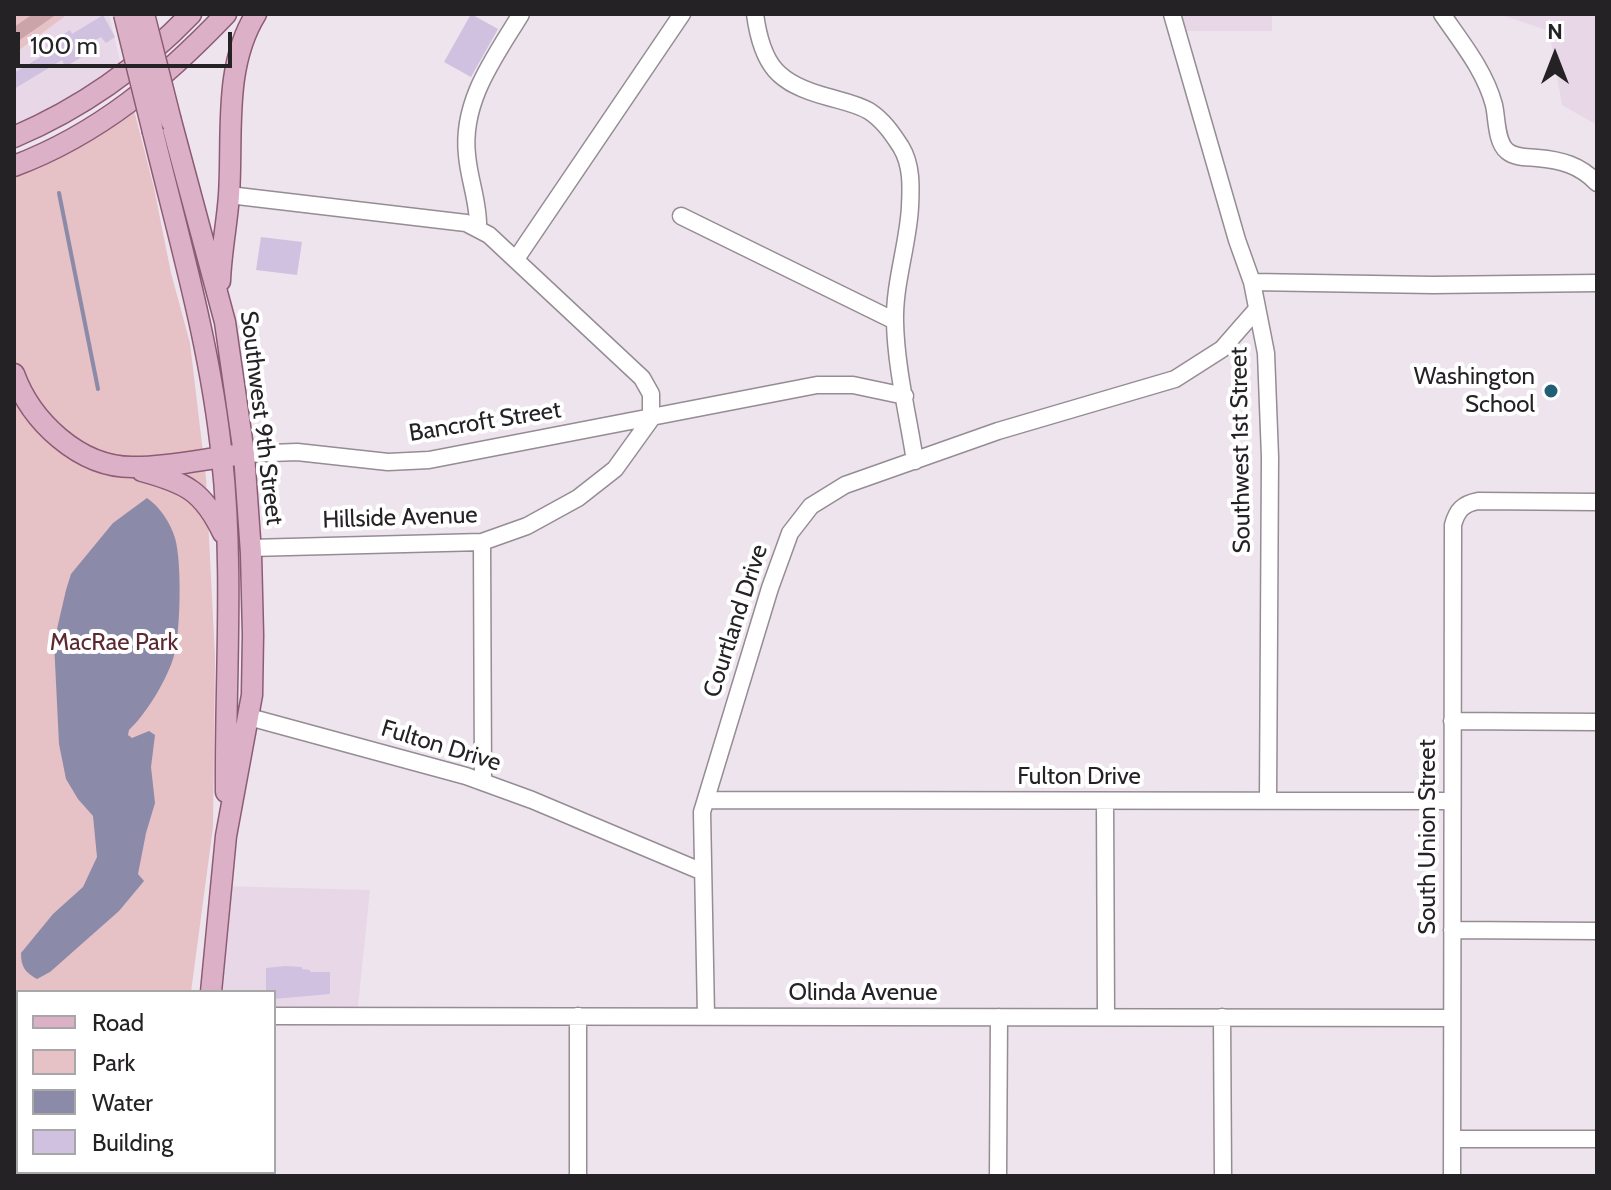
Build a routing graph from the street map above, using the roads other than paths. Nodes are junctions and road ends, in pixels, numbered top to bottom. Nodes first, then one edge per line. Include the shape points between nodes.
1 (124, 14) edge
2 (144, 14) edge
3 (191, 14) edge
4 (226, 14) edge
5 (256, 14) edge
6 (521, 14) edge
7 (682, 14) edge
8 (755, 14) edge
9 (1172, 14) edge
10 (1442, 14) edge
11 (14, 137) edge
12 (14, 166) edge
13 (1597, 183) edge
14 (229, 195) junction
15 (681, 216) dead end
16 (478, 228) junction
17 (516, 259) junction
18 (1252, 282) junction
19 (1597, 283) edge
20 (219, 301) junction
21 (1257, 309) junction
22 (895, 321) junction
23 (14, 374) edge
24 (905, 396) junction
25 (651, 419) junction
26 (244, 454) junction
27 (222, 457) junction
28 (915, 461) junction
29 (131, 467) junction
30 (1597, 502) edge
31 (482, 542) junction
32 (250, 548) junction
33 (229, 580) junction
34 (249, 717) junction
35 (1452, 721) junction
36 (1597, 722) edge
37 (483, 782) junction
38 (706, 800) junction
39 (1105, 801) junction
40 (1268, 801) junction
41 (1452, 801) junction
42 (226, 836) junction
43 (703, 872) junction
44 (1452, 930) junction
45 (1597, 931) edge
46 (211, 990) edge
47 (276, 1016) edge
48 (578, 1016) junction
49 (706, 1016) junction
50 (999, 1017) junction
51 (1106, 1017) junction
52 (1222, 1017) junction
53 (1452, 1018) junction
54 (1452, 1139) junction
55 (1597, 1139) edge
56 (578, 1176) edge
57 (998, 1176) edge
58 (1223, 1176) edge
59 (1452, 1176) edge

1 - 27 main road, Southwest 9th Street, bridge via 194,304
2 - 20 main road, Southwest 9th Street, bridge
3 - 11 main road via 122,76
4 - 12 main road via 134,100 89,131
5 - 14 main road via 237,64
6 - 16 street via 476,90 469,117 467,155
7 - 17 street
8 - 22 street via 764,54 780,76 803,91 869,112 890,129 904,153 911,179 909,229
9 - 18 street, Southwest 1st Street
10 - 13 street via 1486,84 1506,150 1572,164
14 - 16 street
14 - 20 main road
15 - 22 street
16 - 17 street
17 - 25 street via 642,378 651,394
18 - 19 street
18 - 21 street, Southwest 1st Street
20 - 26 main road, Southwest 9th Street
21 - 28 street via 1222,349 1175,379
21 - 40 street, Southwest 1st Street via 1266,353 1270,457
22 - 24 street
23 - 29 main road, Bancroft Street via 28,405 64,442 89,456
24 - 25 street, Bancroft Street via 853,385 817,385
24 - 28 street
25 - 26 street, Bancroft Street via 429,460
25 - 31 street, Hillside Avenue via 615,469 578,498 527,526
26 - 27 main road, Bancroft Street
26 - 32 main road, Southwest 9th Street
27 - 29 main road, Bancroft Street
27 - 33 main road, Southwest 9th Street
28 - 38 street, Courtland Drive via 829,492 790,533
29 - 33 main road via 175,480 211,509 228,542
30 - 35 street, South Union Street via 1478,501 1456,513
31 - 32 street, Hillside Avenue
31 - 37 street
32 - 34 main road, Southwest 9th Street
33 - 42 main road, Southwest 9th Street
34 - 37 street, Fulton Drive
34 - 42 main road, Southwest 9th Street
35 - 36 street
35 - 41 street, South Union Street
37 - 43 street, Fulton Drive
38 - 39 street, Fulton Drive
38 - 43 street, Courtland Drive
39 - 40 street, Fulton Drive
39 - 51 street
40 - 41 street, Fulton Drive
41 - 44 street, South Union Street
42 - 46 main road, Southwest 9th Street
43 - 49 street, Courtland Drive
44 - 45 street
44 - 53 street, South Union Street
47 - 48 street, Olinda Avenue
48 - 49 street, Olinda Avenue
48 - 56 street
49 - 50 street, Olinda Avenue
50 - 51 street, Olinda Avenue
50 - 57 street
51 - 52 street, Olinda Avenue
52 - 53 street, Olinda Avenue
52 - 58 street
53 - 54 street, South Union Street
54 - 55 street
54 - 59 street, South Union Street

